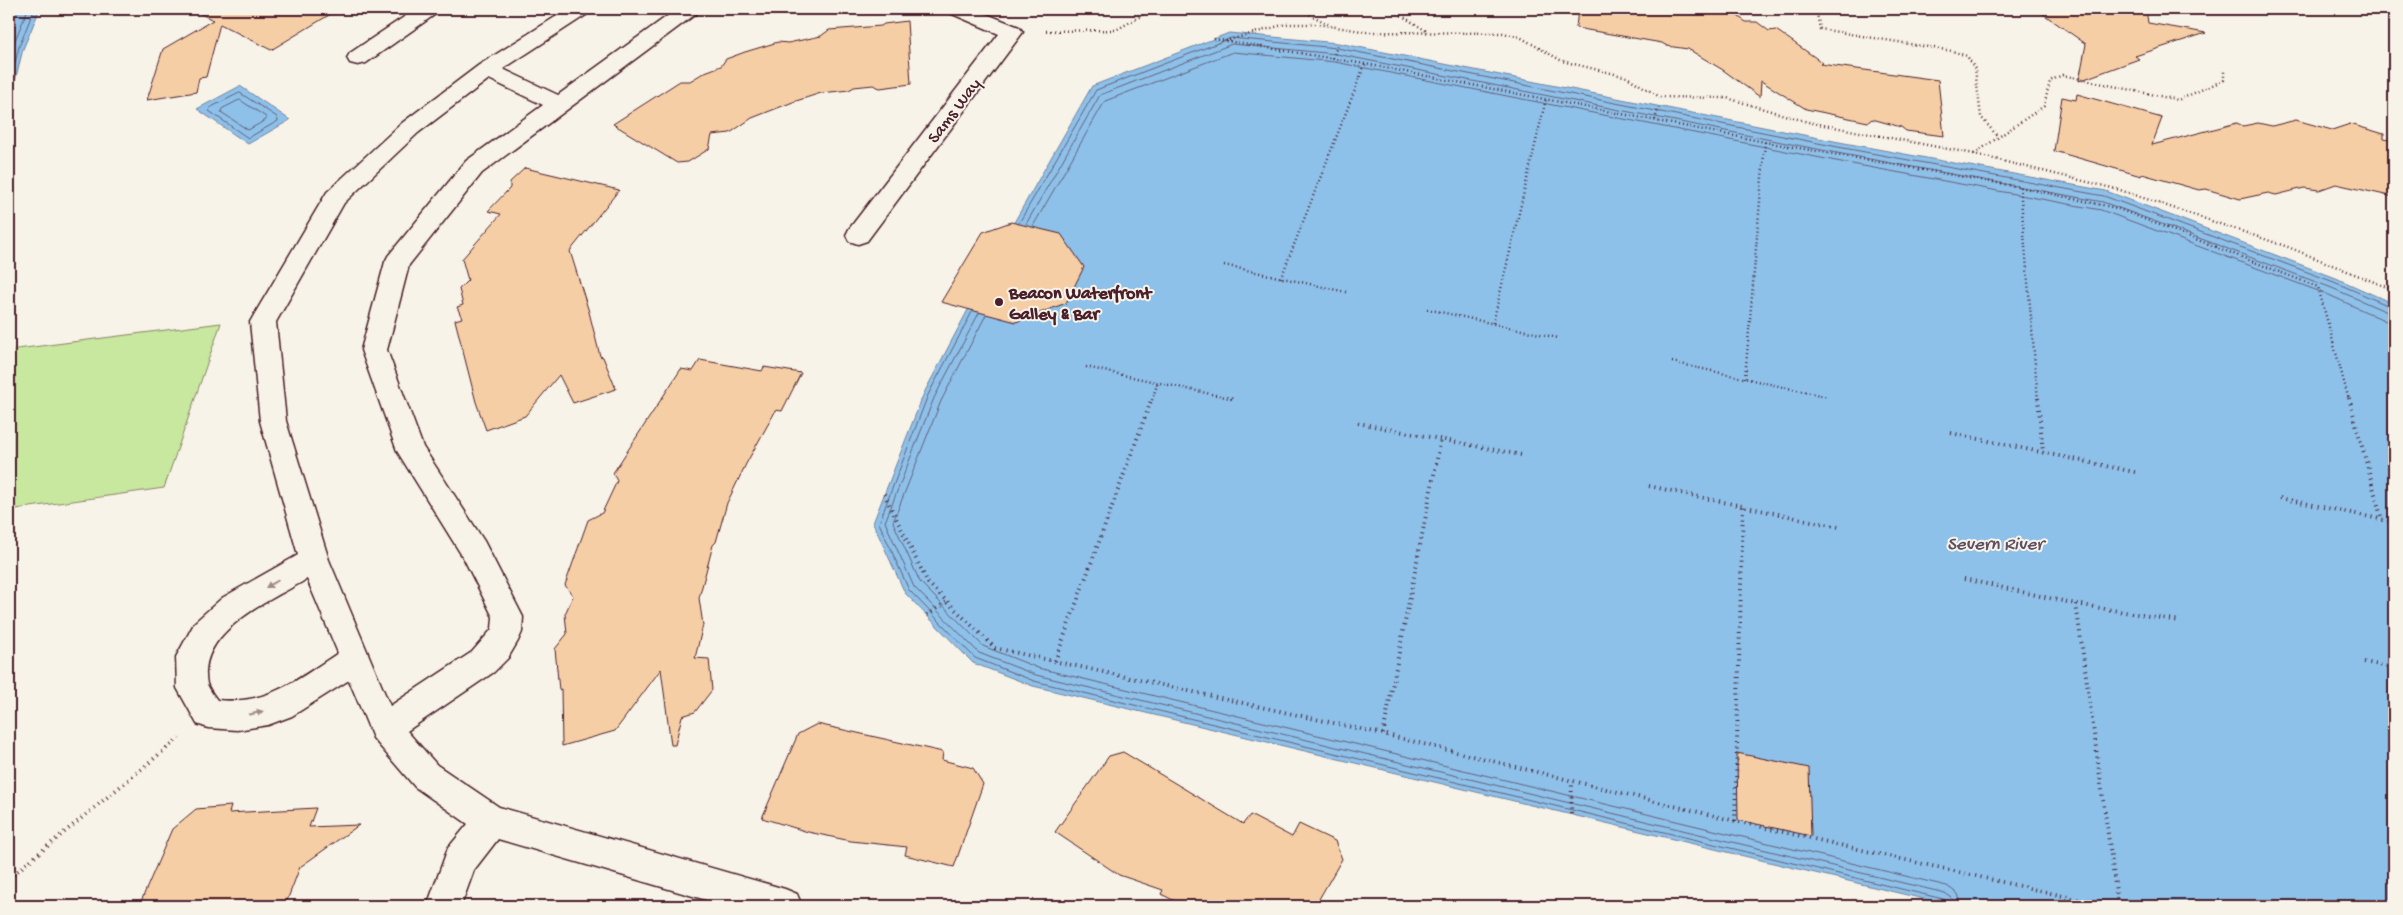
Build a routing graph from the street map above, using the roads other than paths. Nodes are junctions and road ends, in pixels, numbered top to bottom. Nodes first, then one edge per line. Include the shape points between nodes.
1 (430, 9) edge
2 (582, 9) edge
3 (690, 9) edge
4 (957, 9) edge
5 (358, 58) dead end
6 (487, 70) junction
7 (559, 104) junction
8 (858, 235) dead end
9 (314, 560) junction
10 (354, 659) junction
11 (384, 728) junction
12 (491, 821) junction
13 (444, 906) edge
14 (785, 906) edge

1 - 5 street
2 - 6 street
3 - 7 street
4 - 8 street, Sams Way via 1012,32
6 - 7 street
6 - 9 street via 410,128 335,198 263,322 273,422
7 - 11 street via 474,167 398,262 374,350 411,451 474,550 508,617 507,632 498,648 483,662
9 - 10 street
9 -> 10 street via 233,607 206,631 191,657 192,688 208,714 257,714 296,698
10 - 11 street
11 - 12 street via 426,776
12 - 13 street via 460,860
12 - 14 street

